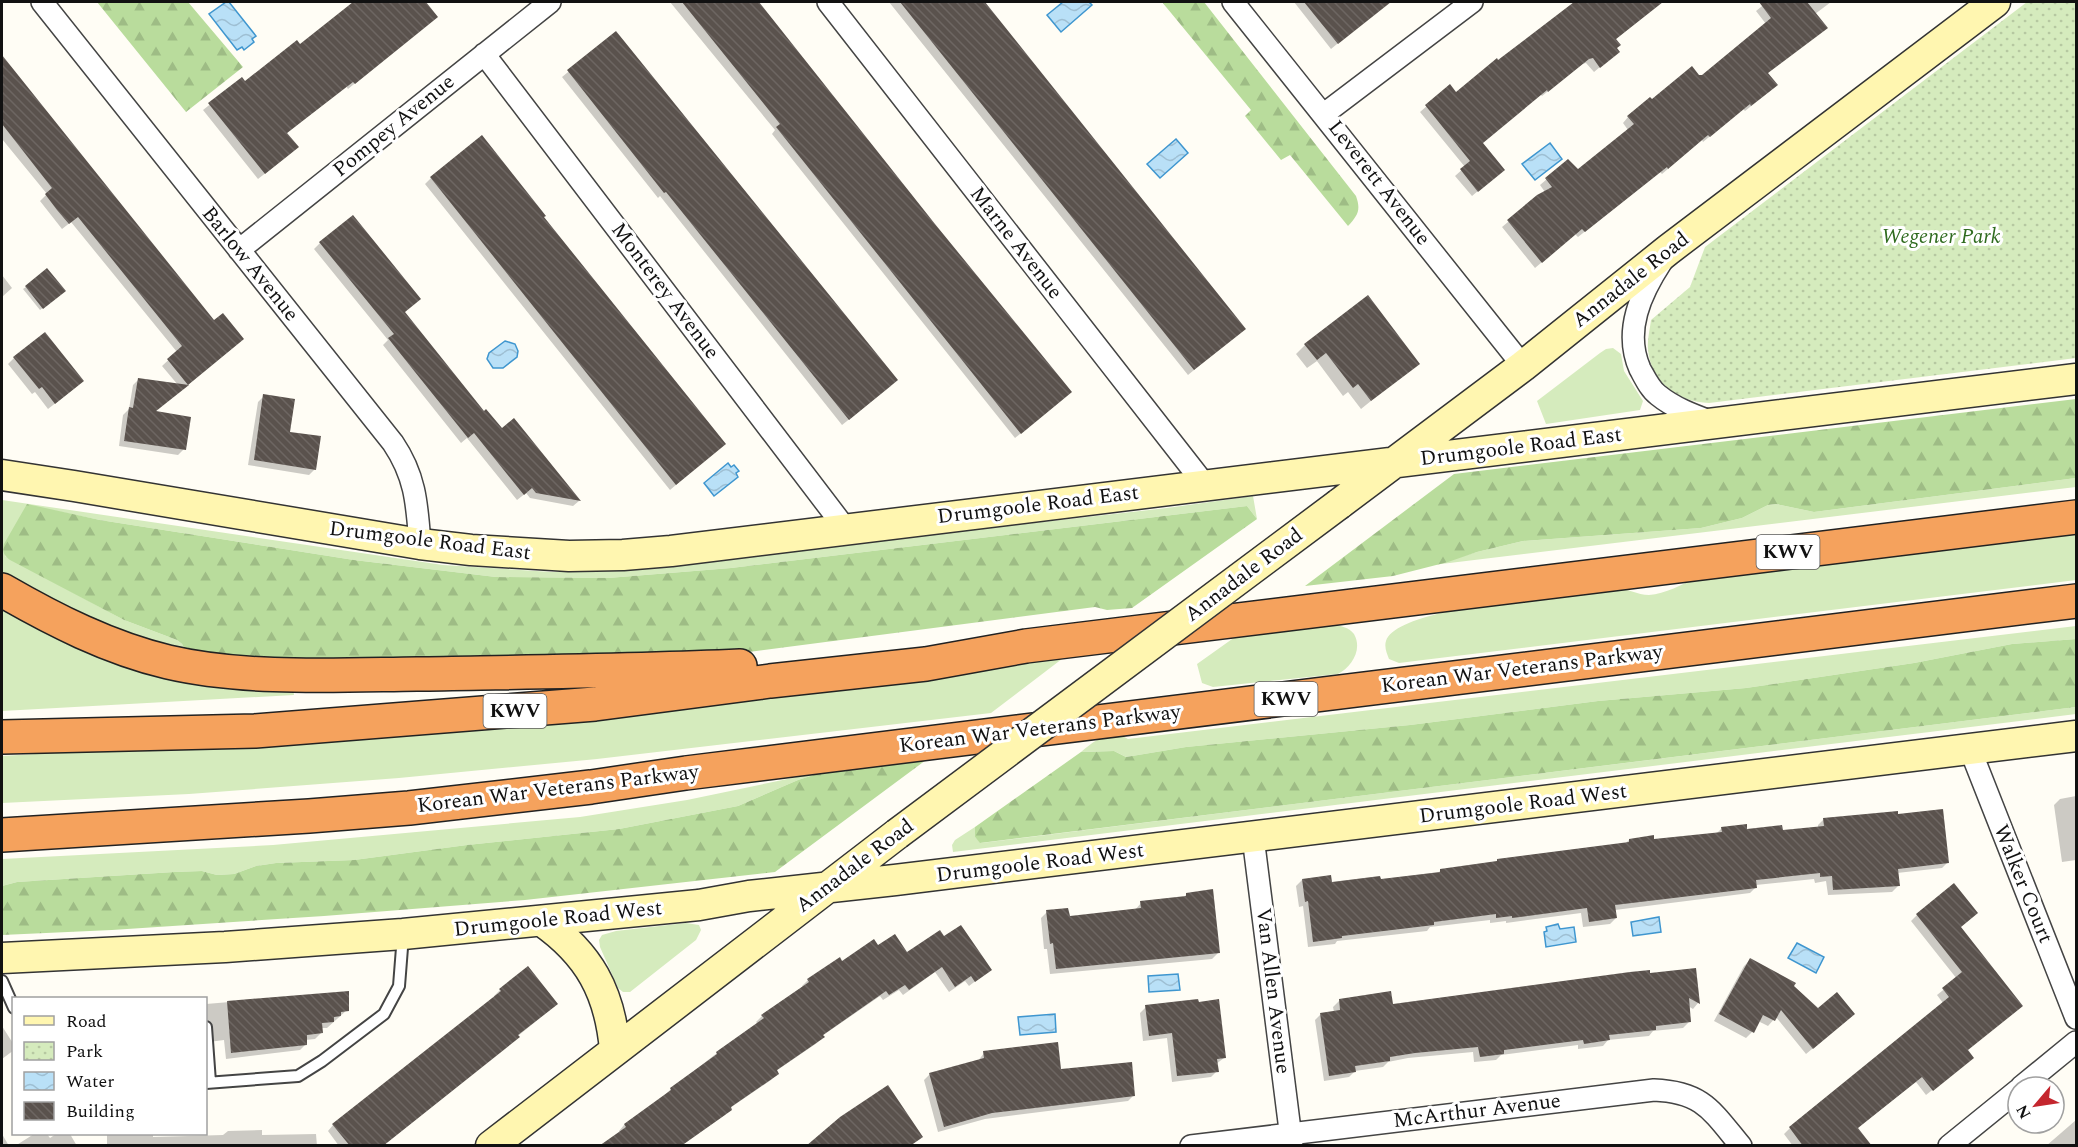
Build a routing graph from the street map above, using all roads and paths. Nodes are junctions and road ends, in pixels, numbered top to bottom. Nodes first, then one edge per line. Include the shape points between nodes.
1 (42, 2) edge
2 (550, 2) edge
3 (828, 2) edge
4 (1233, 2) edge
5 (1472, 2) edge
6 (1995, 2) edge
7 (484, 54) junction
8 (1324, 114) junction
9 (239, 250) junction
10 (1668, 250) junction
11 (1523, 366) junction
12 (2076, 380) edge
13 (1715, 424) junction
14 (1393, 463) junction
15 (2, 475) edge
16 (1205, 485) junction
17 (2076, 517) edge
18 (845, 528) junction
19 (420, 544) junction
20 (2, 590) edge
21 (2076, 601) edge
22 (1026, 646) junction
23 (2076, 736) edge
24 (2, 737) edge
25 (1970, 749) junction
26 (2, 816) edge
27 (210, 823) junction
28 (2, 835) edge
29 (1253, 837) junction
30 (824, 888) junction
31 (542, 921) junction
32 (403, 934) junction
33 (2, 958) edge
34 (2, 981) edge
35 (12, 1004) edge
36 (2076, 1018) edge
37 (2076, 1042) edge
38 (615, 1050) junction
39 (207, 1055) edge
40 (2036, 1075) edge
41 (208, 1082) edge
42 (2006, 1099) edge
43 (1291, 1139) edge
44 (491, 1146) edge
45 (1191, 1146) edge
46 (1741, 1146) edge
47 (1949, 1146) edge

1 - 9 street, Barlow Avenue
2 - 7 street, Pompey Avenue
3 - 16 street, Marne Avenue
4 - 8 street, Leverett Avenue
5 - 8 street
6 - 10 main road, Annadale Road
7 - 9 street, Pompey Avenue
7 - 18 street, Monterey Avenue
8 - 11 street, Leverett Avenue
9 - 19 street, Barlow Avenue via 401,455 416,494
10 - 11 main road, Annadale Road
10 - 13 street via 1641,298 1634,320 1632,343 1637,362 1656,393
11 - 14 main road, Annadale Road
12 - 13 main road, Drumgoole Road East
13 - 14 main road, Drumgoole Road East
14 - 16 main road, Drumgoole Road East
14 - 30 main road, Annadale Road, bridge
15 - 19 main road, Drumgoole Road East
16 - 18 main road, Drumgoole Road East
17 - 22 highway, KWV
18 - 19 main road, Drumgoole Road East via 622,555 519,554
20 - 22 highway via 74,629 137,654 169,663 258,673 715,667
21 - 27 highway, Korean War Veterans Parkway / KWV via 495,799
22 - 24 highway, KWV via 926,664 595,704 255,731
23 - 25 main road, Drumgoole Road West
25 - 29 main road, Drumgoole Road West
25 - 36 street, Walker Court
26 - 27 highway via 39,814
27 - 28 highway, Korean War Veterans Parkway / KWV
29 - 30 main road, Drumgoole Road West
29 - 43 street, Van Allen Avenue
30 - 31 main road, Drumgoole Road West
30 - 38 main road, Annadale Road
31 - 32 main road, Drumgoole Road West
31 - 38 main road via 571,944 596,976 610,1016
32 - 33 main road, Drumgoole Road West
32 - 41 lane via 399,986 384,1014 298,1076
34 - 35 lane
37 - 40 street
38 - 44 main road, Annadale Road
39 - 41 lane
42 - 47 street
43 - 45 street, McArthur Avenue
43 - 46 street, McArthur Avenue via 1654,1090 1688,1094 1701,1102

